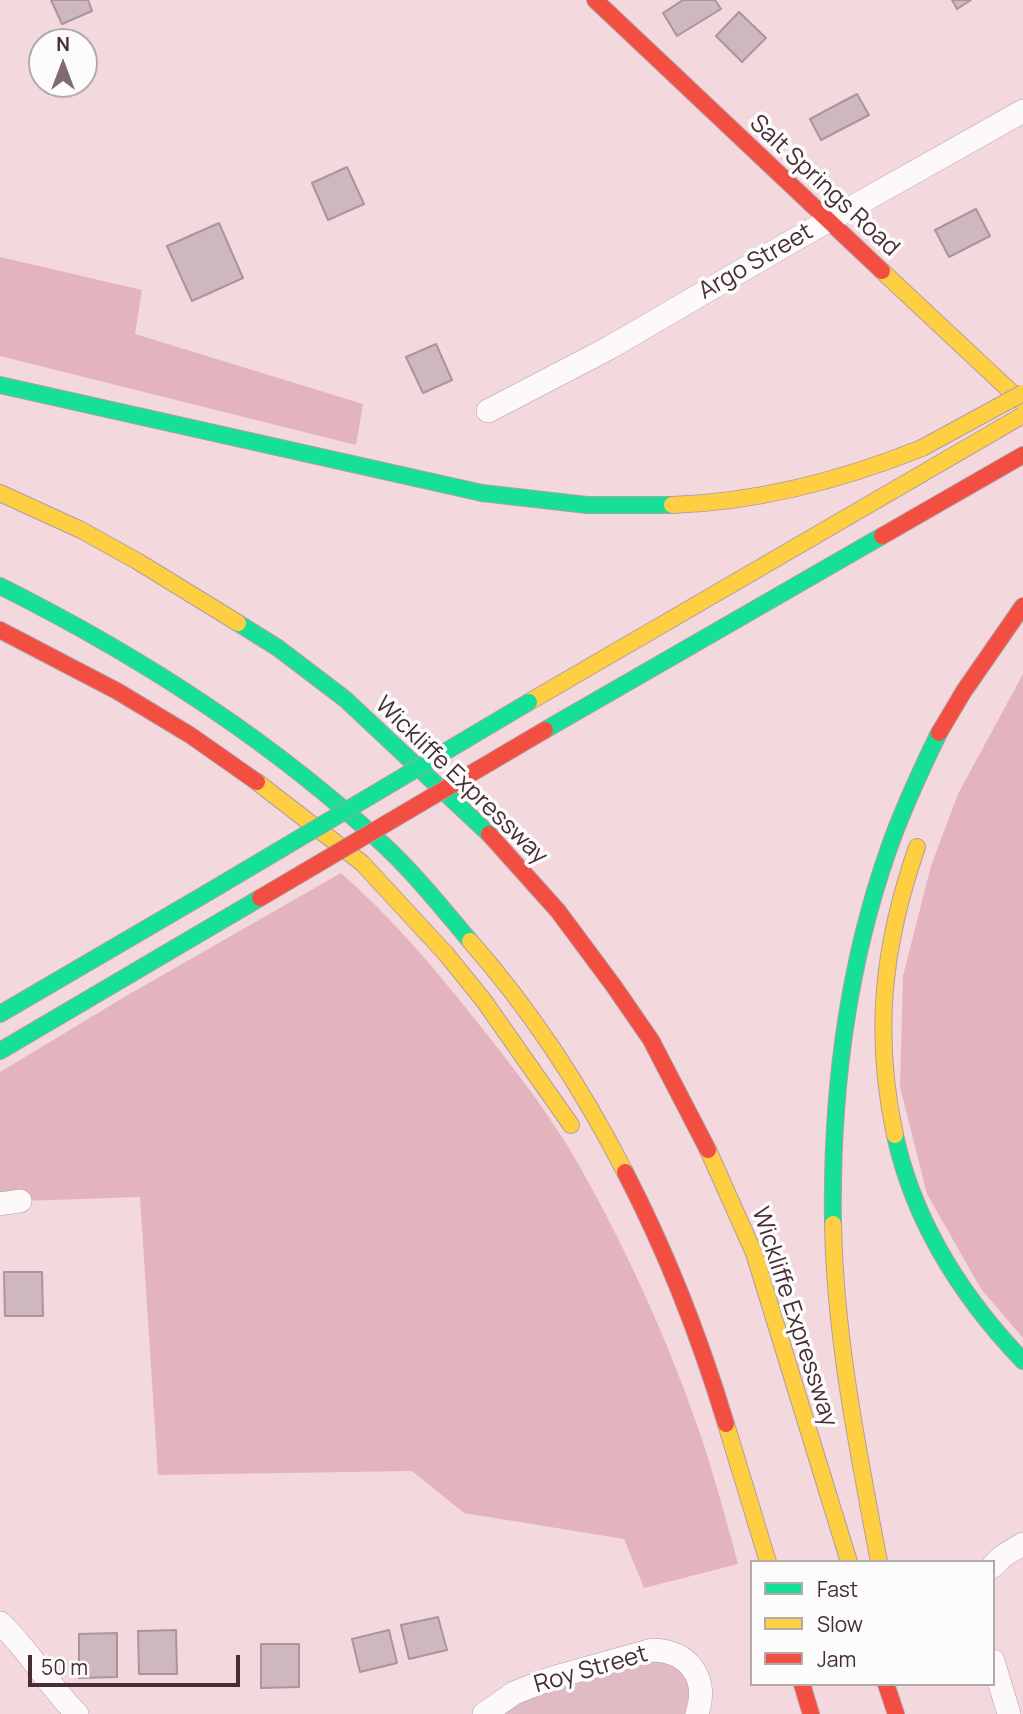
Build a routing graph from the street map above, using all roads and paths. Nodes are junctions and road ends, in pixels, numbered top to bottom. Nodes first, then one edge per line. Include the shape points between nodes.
1 (596, 0) edge
2 (1023, 111) edge
3 (827, 221) junction
4 (0, 385) edge
5 (1023, 393) edge
6 (1023, 403) edge
7 (488, 411) dead end
8 (1023, 415) edge
9 (1023, 455) edge
10 (0, 493) edge
11 (0, 586) edge
12 (1023, 606) edge
13 (0, 630) edge
14 (923, 833) dead end
15 (0, 1014) edge
16 (0, 1051) edge
17 (576, 1134) dead end
18 (656, 1277) dead end
19 (1023, 1362) edge
20 (727, 1429) junction
21 (1023, 1544) edge
22 (767, 1560) edge
23 (848, 1560) edge
24 (879, 1560) edge
25 (995, 1564) edge
26 (0, 1623) edge
27 (995, 1668) edge
28 (803, 1686) edge
29 (888, 1686) edge
30 (77, 1714) edge
31 (484, 1714) edge
32 (697, 1714) edge
33 (811, 1714) edge
34 (896, 1714) edge
35 (1009, 1714) edge

1 - 3 main road, Salt Springs Road
2 - 3 street, Argo Street
3 - 6 main road, Salt Springs Road
3 - 7 street, Argo Street via 609,348
4 - 5 main road, bridge via 459,487 536,501 638,507 762,497 846,478 922,448
8 - 15 main road, bridge
9 - 16 main road, bridge
10 - 23 main road, Wickliffe Expressway via 137,561 278,649 345,699 498,842 558,911 651,1040 707,1147 754,1253
11 - 20 main road via 126,652 230,719 387,848 456,923 561,1063 611,1146 694,1322
12 - 24 main road via 947,720 903,809 870,901 846,1011 834,1124 834,1259 843,1348
13 - 17 main road via 190,735 362,863 484,1002
14 - 19 main road via 895,913 884,970 881,1031 889,1110 912,1197 937,1250 986,1320
18 - 20 main road
20 - 22 main road
21 - 25 street
26 - 30 street
27 - 35 street
28 - 33 main road
29 - 34 main road
31 - 32 street, Roy Street via 514,1693 552,1678 652,1650 667,1650 690,1664 701,1686

